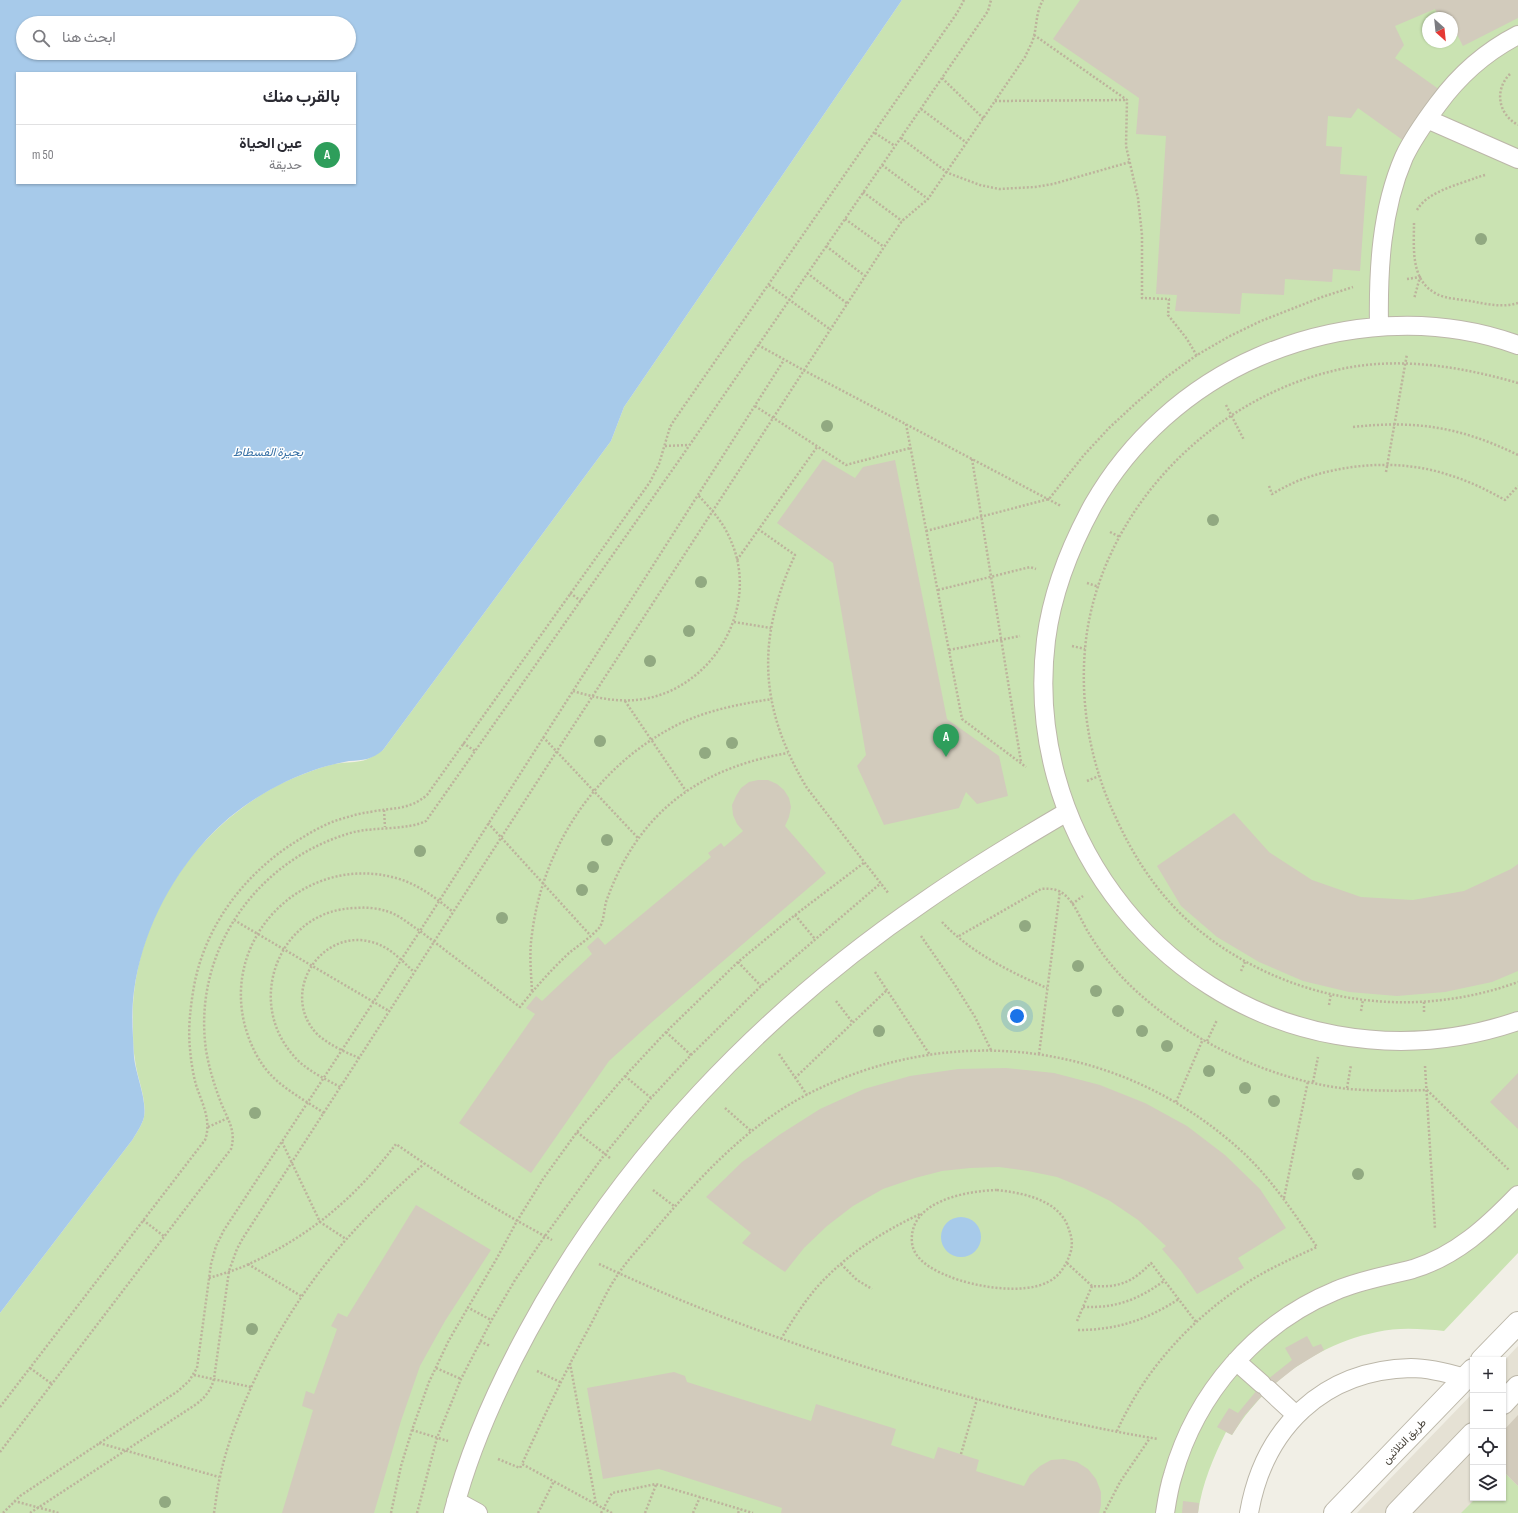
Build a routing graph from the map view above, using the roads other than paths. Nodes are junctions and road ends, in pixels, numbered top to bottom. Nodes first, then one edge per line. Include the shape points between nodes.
1 (1518, 35) edge
2 (1427, 119) junction
3 (1518, 159) edge
4 (1379, 327) junction
5 (1518, 345) edge
6 (1067, 812) junction
7 (1518, 1021) edge
8 (1518, 1195) edge
9 (1518, 1323) edge
10 (1485, 1357) edge
11 (1236, 1361) junction
12 (1469, 1374) edge
13 (1518, 1387) edge
14 (1506, 1399) edge
15 (1296, 1415) junction
16 (1470, 1437) edge
17 (454, 1507) edge
18 (478, 1513) edge
19 (1165, 1513) edge
20 (1250, 1513) edge
21 (1335, 1513) edge
22 (1397, 1513) edge

1 - 2 lane via 1498,45 1474,64 1447,92
2 - 3 lane
2 - 4 lane via 1404,157 1391,194 1382,238 1378,282
4 - 5 lane via 1444,328
4 - 6 lane via 1309,338 1243,364 1212,381 1181,403 1153,428 1104,486 1072,547 1061,576 1046,641 1044,703 1047,733 1052,763
6 - 7 lane via 1103,882 1147,935 1172,958 1205,982 1251,1008 1299,1026 1324,1032 1356,1038 1390,1040 1461,1036
6 - 17 lane via 994,855 923,902 859,950 762,1031 704,1089 631,1173 545,1299 492,1404
8 - 11 lane via 1480,1232 1460,1247 1437,1260 1364,1280 1307,1304 1257,1339
9 - 10 street
11 - 15 lane
11 - 19 lane via 1215,1386 1198,1414 1173,1474
12 - 15 lane via 1413,1368 1380,1371 1336,1386 1313,1400
12 - 21 street, طريق الثلاثين
13 - 14 street
15 - 20 lane via 1277,1438 1264,1462 1254,1487
16 - 22 street
17 - 18 lane

